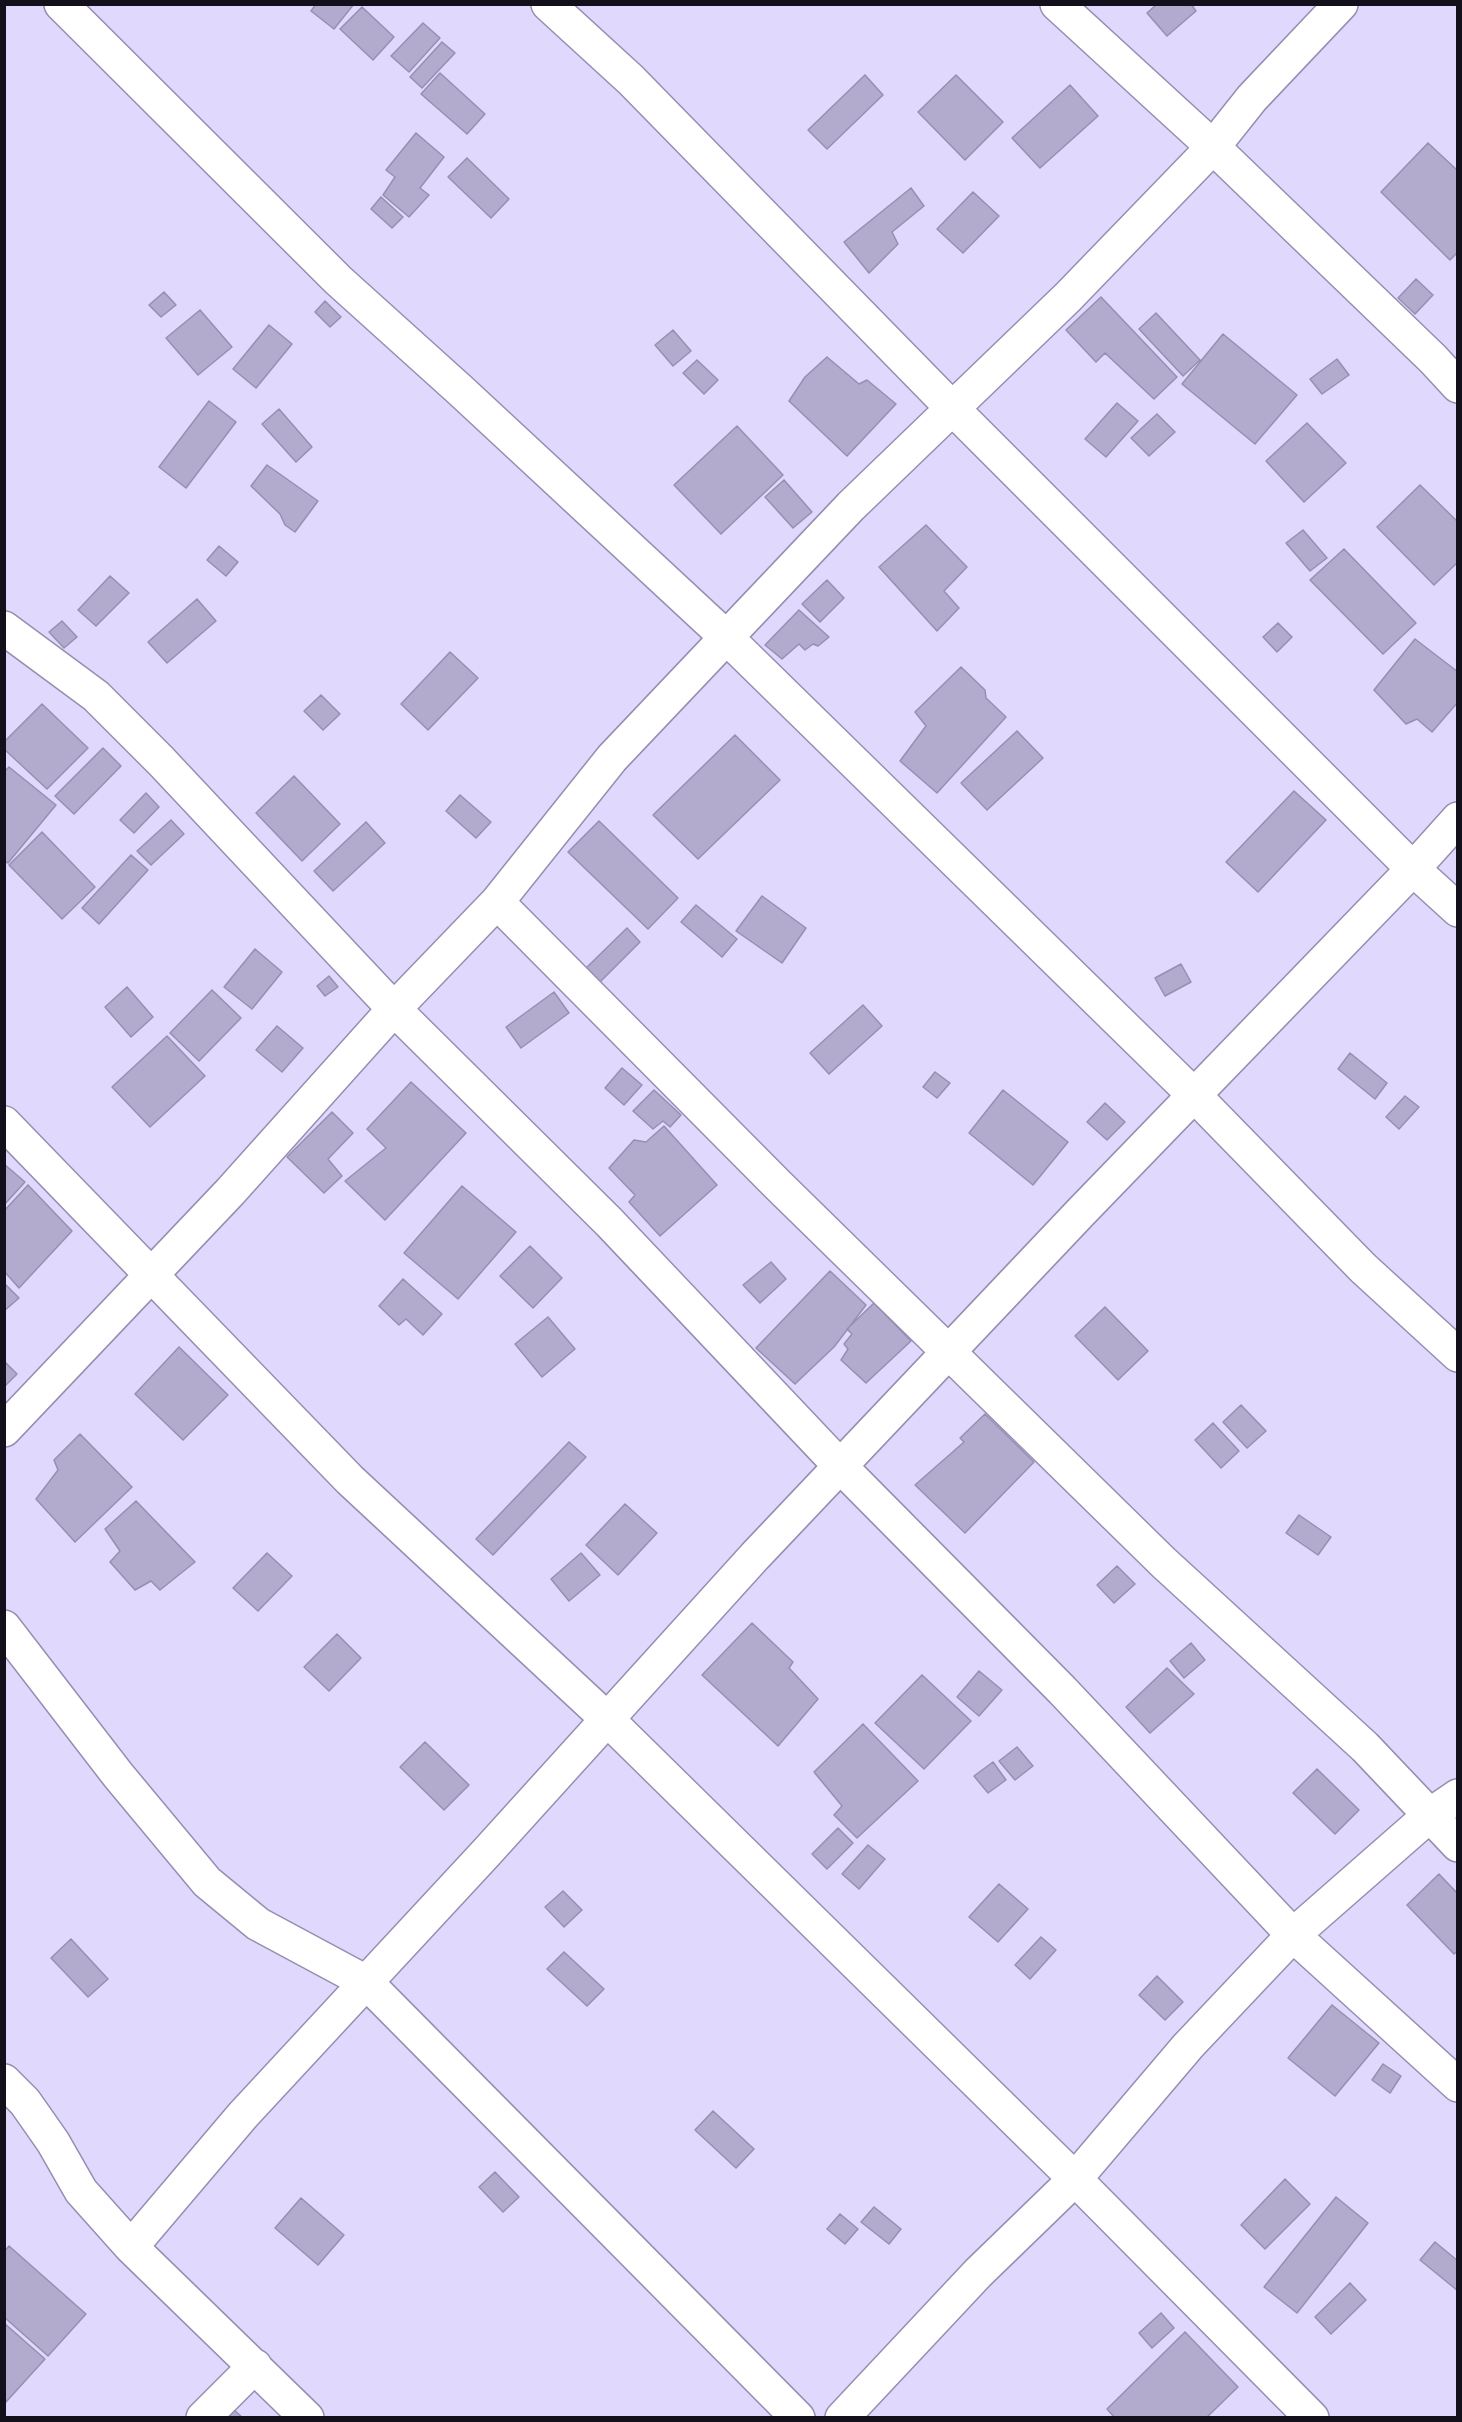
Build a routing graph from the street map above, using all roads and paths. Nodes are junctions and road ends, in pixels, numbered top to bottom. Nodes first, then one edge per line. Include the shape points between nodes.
1 (61, 4) edge
2 (548, 4) edge
3 (1057, 4) edge
4 (1341, 4) edge
5 (1213, 147) junction
6 (1458, 386) edge
7 (953, 409) junction
8 (4, 628) edge
9 (726, 638) junction
10 (1458, 819) edge
11 (1413, 869) junction
12 (497, 902) junction
13 (1458, 910) edge
14 (394, 1009) junction
15 (1195, 1096) junction
16 (4, 1123) edge
17 (152, 1276) junction
18 (950, 1352) junction
19 (1458, 1355) edge
20 (4, 1430) edge
21 (841, 1467) junction
22 (4, 1627) edge
23 (607, 1719) junction
24 (1458, 1796) edge
25 (1430, 1815) junction
26 (1458, 1845) edge
27 (1293, 1935) junction
28 (366, 1982) junction
29 (4, 2081) edge
30 (1458, 2085) edge
31 (1075, 2180) junction
32 (131, 2247) junction
33 (255, 2366) junction
34 (203, 2418) edge
35 (307, 2418) edge
36 (798, 2418) edge
37 (842, 2418) edge
38 (1312, 2418) edge

1 - 9 street via 338,280
2 - 7 street via 631,80
3 - 5 street
4 - 5 street via 1252,98
5 - 6 street
5 - 7 street
7 - 9 street via 851,506
7 - 11 street
8 - 14 street via 96,696
9 - 12 street via 612,758
9 - 15 street
10 - 11 street
11 - 13 street
11 - 15 street
12 - 14 street
12 - 18 street
14 - 17 street
14 - 21 street via 610,1223
15 - 18 street
15 - 19 street via 1363,1268
16 - 17 street
17 - 20 street
17 - 23 street via 350,1480
18 - 21 street
18 - 25 street via 1164,1563 1365,1747
21 - 23 street
21 - 27 street via 1062,1690
22 - 28 street via 207,1882 258,1924
23 - 28 street
23 - 31 street
24 - 25 street
25 - 26 street
25 - 27 street
27 - 30 street
27 - 31 street via 1188,2046
28 - 32 street via 243,2115
28 - 36 street
29 - 32 street via 48,2134 81,2191
31 - 37 street via 978,2273
31 - 38 street
32 - 33 street
33 - 34 street
33 - 35 street

